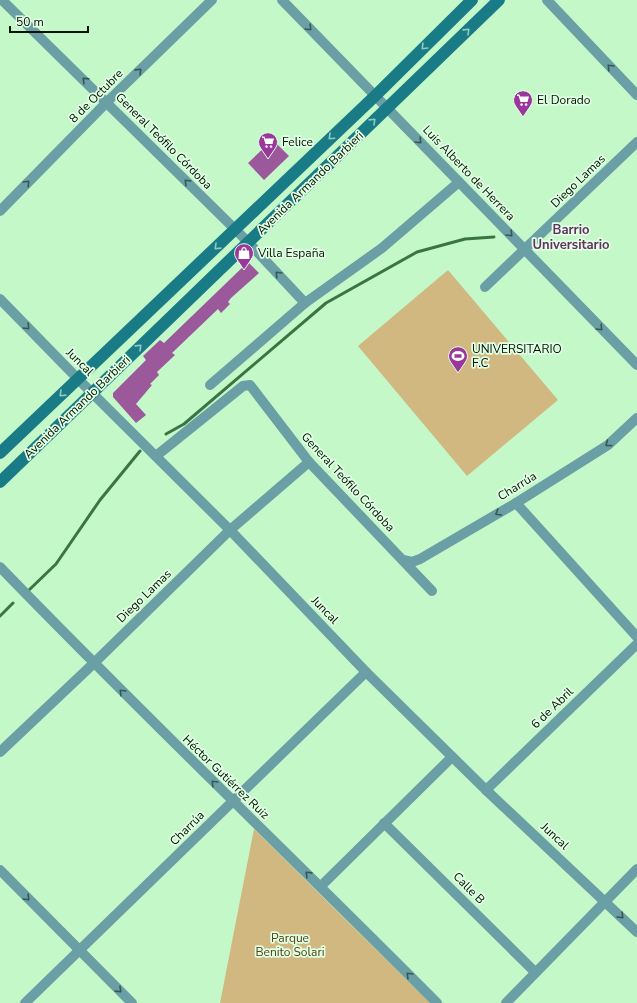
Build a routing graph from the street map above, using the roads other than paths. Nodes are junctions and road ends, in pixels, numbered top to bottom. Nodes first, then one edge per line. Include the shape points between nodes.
1 (2, 0) edge
2 (212, 0) edge
3 (282, 0) edge
4 (472, 0) edge
5 (499, 0) edge
6 (547, 0) edge
7 (375, 96) junction
8 (637, 96) edge
9 (107, 102) junction
10 (387, 108) junction
11 (637, 142) edge
12 (459, 182) junction
13 (0, 211) edge
14 (234, 230) junction
15 (248, 242) junction
16 (525, 250) junction
17 (485, 287) dead end
18 (0, 299) edge
19 (305, 303) junction
20 (637, 365) edge
21 (78, 379) junction
22 (210, 385) dead end
23 (92, 393) junction
24 (637, 418) edge
25 (0, 453) edge
26 (156, 456) junction
27 (309, 462) junction
28 (0, 482) edge
29 (516, 503) junction
30 (230, 530) junction
31 (403, 560) junction
32 (0, 567) edge
33 (432, 591) dead end
34 (637, 637) edge
35 (637, 644) edge
36 (93, 664) junction
37 (366, 672) junction
38 (0, 752) edge
39 (452, 757) junction
40 (486, 790) junction
41 (232, 802) junction
42 (384, 823) junction
43 (0, 870) edge
44 (637, 870) edge
45 (321, 886) junction
46 (606, 901) junction
47 (637, 932) edge
48 (80, 952) junction
49 (535, 972) junction
50 (25, 1003) edge
51 (132, 1003) edge
52 (437, 1003) edge
53 (506, 1003) edge

9 -> 1 street, General Teófilo Córdoba
9 -> 2 street, 8 de Octubre
3 -> 7 street, Luis Alberto de Herrera
4 -> 7 street, Avenida Armando Barbieri
10 -> 5 street, Avenida Armando Barbieri
8 -> 6 street
7 - 10 street, Luis Alberto de Herrera
7 -> 14 street, Avenida Armando Barbieri
13 -> 9 street, 8 de Octubre
14 -> 9 street, General Teófilo Córdoba
10 -> 12 street, Luis Alberto de Herrera
15 -> 10 street, Avenida Armando Barbieri
11 - 16 street, Diego Lamas
12 -> 16 street, Luis Alberto de Herrera
12 - 19 street via 382,248
14 - 15 street, General Teófilo Córdoba
14 -> 21 street, Avenida Armando Barbieri
19 -> 15 street, General Teófilo Córdoba
23 -> 15 street, Avenida Armando Barbieri
16 - 17 street, Diego Lamas
16 -> 20 street, Luis Alberto de Herrera
18 -> 21 street, Juncal
19 - 22 street
21 - 23 street, Juncal
21 -> 25 street, Avenida Armando Barbieri
23 - 26 street, Juncal
23 - 28 street, Avenida Armando Barbieri
24 -> 29 street, Charrúa via 608,444
26 - 27 street, General Teófilo Córdoba via 243,386 250,385
26 - 30 street, Juncal
27 - 30 street, Diego Lamas
27 - 31 street, General Teófilo Córdoba
29 -> 31 street, Charrúa via 420,559 412,562
29 - 34 street
30 - 36 street, Diego Lamas
30 - 37 street, Juncal
31 - 33 street, General Teófilo Córdoba
32 - 36 street, Héctor Gutiérrez Ruiz
35 - 40 street, 6 de Abril
36 - 38 street, Diego Lamas
41 -> 36 street, Héctor Gutiérrez Ruiz
37 - 39 street, Juncal
37 - 41 street, Charrúa
39 - 40 street, Juncal
39 - 42 street
40 - 46 street, Juncal
45 -> 41 street, Héctor Gutiérrez Ruiz
41 - 48 street, Charrúa
42 - 45 street
42 - 49 street, Calle B
43 -> 48 street
44 - 46 street
52 -> 45 street, Héctor Gutiérrez Ruiz
46 -> 47 street, Juncal
46 - 49 street
48 - 50 street, Charrúa
48 -> 51 street
49 - 53 street

